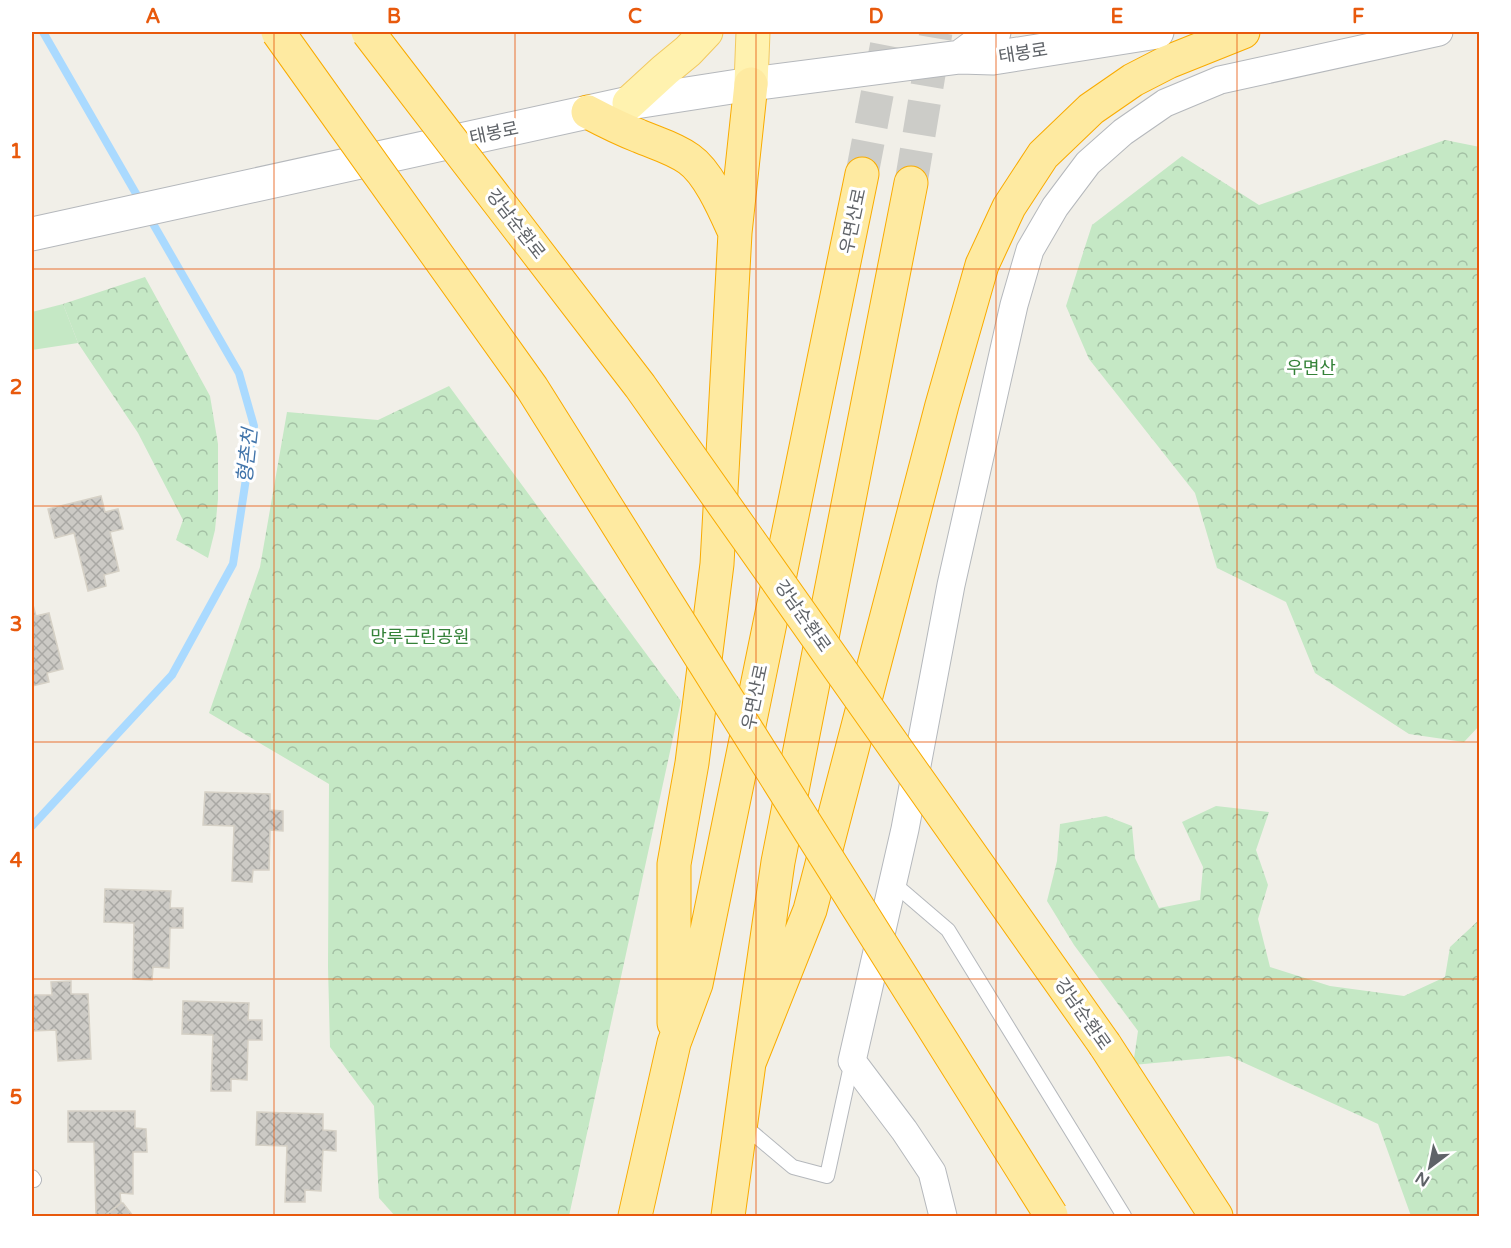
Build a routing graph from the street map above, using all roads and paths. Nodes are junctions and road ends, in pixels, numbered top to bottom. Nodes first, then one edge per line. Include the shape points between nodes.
1 (278, 32) edge
2 (368, 32) edge
3 (706, 32) edge
4 (753, 32) edge
5 (994, 32) edge
6 (1157, 32) edge
7 (1243, 32) edge
8 (1438, 32) edge
9 (960, 57) junction
10 (751, 84) junction
11 (629, 103) junction
12 (588, 112) junction
13 (862, 174) tunnel mouth
14 (910, 183) tunnel mouth
15 (735, 233) junction
16 (32, 234) edge
17 (892, 882) junction
18 (674, 1043) junction
19 (852, 1061) junction
20 (748, 1063) junction
21 (740, 1124) junction
22 (635, 1216) edge
23 (728, 1216) edge
24 (943, 1216) edge
25 (1051, 1216) edge
26 (1124, 1216) edge
27 (1216, 1216) edge

1 - 25 highway, bridge via 532,388
2 - 27 highway, 강남순환로, bridge via 640,386 1105,1045
3 - 11 main road
4 - 10 main road
5 - 9 street, 태봉로
6 - 9 street, 태봉로 via 993,58
7 - 20 highway via 1168,62 1091,108 1043,155 1009,207 982,265 942,405 810,910
8 - 17 street via 1220,80 1165,104 1123,132 1088,163 1055,207 1030,250 1014,305 951,585
9 - 10 street, 태봉로
10 - 11 street, 태봉로
10 - 15 highway
11 - 12 street, 태봉로
12 - 15 highway via 691,160 705,176
12 - 16 street, 태봉로
13 - 18 highway, 우면산로 via 696,984
14 - 20 highway via 778,862
15 - 18 highway via 717,564 692,763 674,864
17 - 19 street
17 - 26 lane via 948,930
18 - 22 highway, 우면산로
19 - 21 lane via 827,1176 793,1167
19 - 24 street via 932,1172
20 - 21 highway
21 - 23 highway

